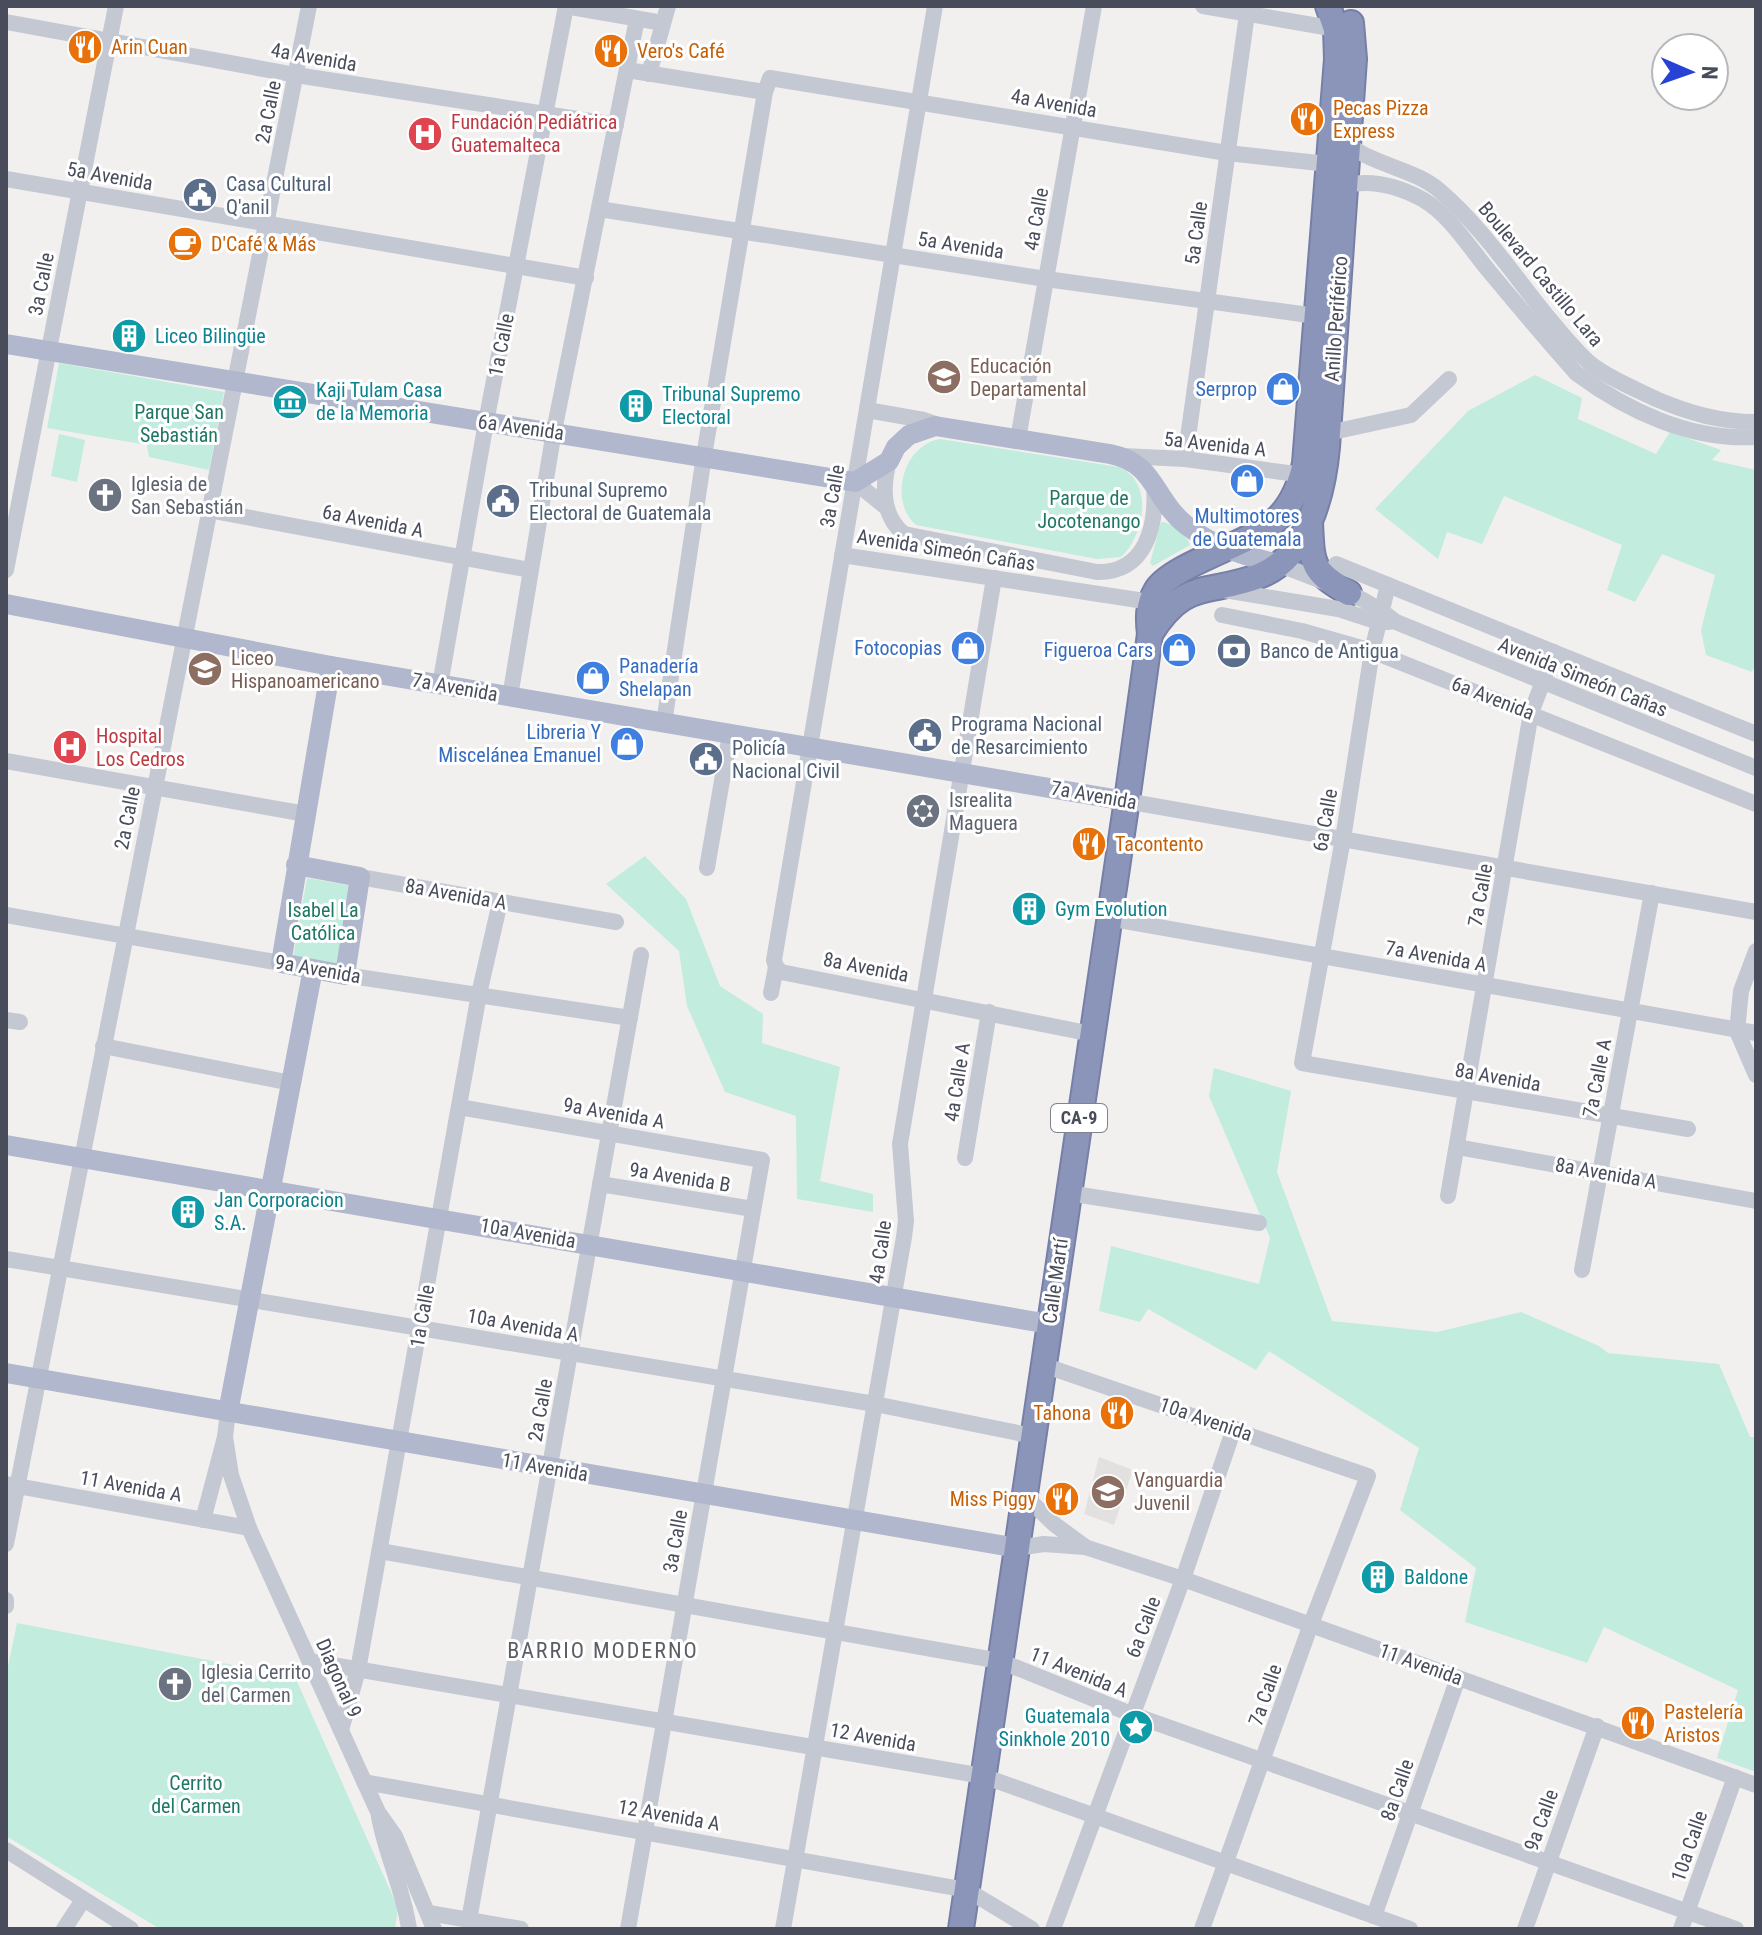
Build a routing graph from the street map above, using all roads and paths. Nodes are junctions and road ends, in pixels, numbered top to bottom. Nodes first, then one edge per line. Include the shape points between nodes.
1 (116, 6) edge
2 (309, 6) edge
3 (566, 6) edge
4 (668, 6) edge
5 (935, 6) edge
6 (1094, 6) edge
7 (1203, 6) edge
8 (1328, 6) edge
9 (1345, 6) edge
10 (1247, 14) junction
11 (637, 19) junction
12 (6, 22) edge
13 (663, 23) junction
14 (1336, 29) junction
15 (109, 39) junction
16 (627, 70) junction
17 (649, 74) junction
18 (296, 75) junction
19 (765, 92) junction
20 (919, 101) junction
21 (545, 116) junction
22 (616, 125) junction
23 (1073, 127) junction
24 (1349, 145) junction
25 (1227, 153) junction
26 (1328, 164) junction
27 (6, 179) edge
28 (1346, 185) junction
29 (79, 191) junction
30 (599, 209) junction
31 (265, 224) junction
32 (743, 231) junction
33 (893, 255) junction
34 (516, 266) junction
35 (586, 278) junction
36 (1046, 279) junction
37 (1207, 300) junction
38 (1316, 316) junction
39 (6, 344) edge
40 (49, 352) junction
41 (1582, 368) junction
42 (1449, 379) dead end
43 (234, 381) junction
44 (867, 410) junction
45 (486, 422) junction
46 (941, 426) junction
47 (1751, 430) edge
48 (554, 431) junction
49 (1328, 433) junction
50 (1018, 439) junction
51 (704, 456) junction
52 (1123, 456) junction
53 (1185, 459) junction
54 (889, 461) junction
55 (1303, 475) junction
56 (855, 482) junction
57 (1154, 485) junction
58 (887, 508) junction
59 (208, 510) junction
60 (1310, 518) junction
61 (1215, 554) junction
62 (842, 555) junction
63 (461, 558) junction
64 (1278, 564) junction
65 (6, 570) edge
66 (530, 570) junction
67 (1097, 572) junction
68 (1340, 577) junction
69 (994, 578) junction
70 (1388, 585) junction
71 (1218, 586) junction
72 (1070, 589) junction
73 (1138, 600) dead end
74 (6, 604) edge
75 (1222, 615) dead end
76 (1380, 615) junction
77 (1150, 634) junction
78 (183, 638) junction
79 (1372, 651) junction
80 (1554, 652) junction
81 (331, 666) junction
82 (1543, 683) junction
83 (440, 685) junction
84 (510, 697) junction
85 (1531, 713) junction
86 (664, 723) junction
87 (730, 734) junction
88 (1756, 734) edge
89 (810, 747) junction
90 (6, 761) edge
91 (1756, 768) edge
92 (961, 773) junction
93 (153, 787) junction
94 (1126, 801) junction
95 (1756, 804) edge
96 (306, 814) junction
97 (1343, 839) junction
98 (296, 865) junction
99 (707, 868) dead end
100 (1505, 868) junction
101 (360, 877) junction
102 (1652, 893) junction
103 (500, 902) junction
104 (1756, 912) edge
105 (6, 915) edge
106 (1108, 918) junction
107 (616, 922) dead end
108 (124, 934) junction
109 (1756, 951) edge
110 (641, 955) dead end
111 (1320, 956) junction
112 (281, 963) junction
113 (776, 967) junction
114 (313, 969) junction
115 (345, 975) junction
116 (1485, 986) junction
117 (771, 993) dead end
118 (479, 994) junction
119 (924, 998) junction
120 (989, 1012) junction
121 (1630, 1012) junction
122 (630, 1018) junction
123 (1737, 1031) junction
124 (1756, 1033) edge
125 (1092, 1034) junction
126 (103, 1046) junction
127 (1302, 1063) joint
128 (1756, 1075) edge
129 (291, 1083) junction
130 (1466, 1092) junction
131 (459, 1107) junction
132 (1610, 1117) junction
133 (1688, 1129) dead end
134 (610, 1132) junction
135 (6, 1145) edge
136 (1457, 1147) junction
137 (81, 1158) junction
138 (965, 1158) dead end
139 (762, 1160) joint
140 (1600, 1172) junction
141 (600, 1184) junction
142 (269, 1191) junction
143 (1068, 1193) junction
144 (1448, 1196) dead end
145 (1756, 1201) edge
146 (753, 1209) junction
147 (439, 1218) junction
148 (1259, 1223) dead end
149 (590, 1244) junction
150 (6, 1259) edge
151 (60, 1267) junction
152 (743, 1270) junction
153 (1582, 1270) dead end
154 (894, 1295) junction
155 (250, 1299) junction
156 (1049, 1324) junction
157 (420, 1328) junction
158 (570, 1353) junction
159 (1043, 1365) junction
160 (6, 1373) edge
161 (38, 1378) junction
162 (724, 1378) junction
163 (875, 1404) junction
164 (228, 1412) junction
165 (1234, 1428) junction
166 (1033, 1436) junction
167 (225, 1437) junction
168 (400, 1442) junction
169 (550, 1468) junction
170 (1368, 1476) joint
171 (12, 1485) edge
172 (704, 1494) junction
173 (1024, 1495) junction
174 (203, 1520) junction
175 (855, 1520) junction
176 (249, 1528) junction
177 (6, 1544) edge
178 (1085, 1547) junction
179 (1017, 1548) junction
180 (380, 1551) junction
181 (530, 1578) junction
182 (1183, 1579) junction
183 (684, 1605) junction
184 (1311, 1624) junction
185 (835, 1632) junction
186 (309, 1661) junction
187 (1000, 1661) junction
188 (358, 1670) junction
189 (1458, 1678) junction
190 (509, 1696) junction
191 (1131, 1714) junction
192 (664, 1722) junction
193 (1597, 1726) junction
194 (341, 1730) junction
195 (815, 1748) junction
196 (1264, 1759) junction
197 (983, 1776) junction
198 (1735, 1777) junction
199 (364, 1782) junction
200 (1756, 1785) edge
201 (490, 1803) junction
202 (378, 1812) junction
203 (1410, 1813) junction
204 (1094, 1817) junction
205 (645, 1831) junction
206 (6, 1850) edge
207 (795, 1859) junction
208 (1226, 1863) junction
209 (1547, 1863) junction
210 (967, 1890) junction
211 (83, 1900) junction
212 (1687, 1911) junction
213 (1374, 1916) junction
214 (469, 1920) junction
215 (432, 1921) edge
216 (64, 1929) edge
217 (131, 1929) edge
218 (409, 1929) edge
219 (521, 1929) edge
220 (628, 1929) edge
221 (783, 1929) edge
222 (961, 1929) edge
223 (1032, 1929) edge
224 (1053, 1929) edge
225 (1202, 1929) edge
226 (1410, 1929) edge
227 (1525, 1929) edge
228 (1681, 1929) edge
229 (1736, 1929) edge

1 - 15 street, 3a Calle
2 - 18 street, 2a Calle
3 - 11 street
3 - 21 street, 1a Calle
4 - 13 street
5 - 20 street, 3a Calle
6 - 23 street, 4a Calle
7 - 10 street
8 - 14 highway, Anillo Periférico
9 - 24 highway, Anillo Periférico via 1354,59
10 - 14 street
10 - 25 street, 5a Calle
11 - 13 street
11 - 16 street
12 - 15 street, 4a Avenida
13 - 17 street
14 - 26 highway, Anillo Periférico
15 - 18 street, 4a Avenida
15 - 29 street, 3a Calle
16 - 17 street
16 - 22 street
17 - 19 street
18 - 21 street, 4a Avenida
18 - 31 street, 2a Calle
19 - 20 street, 4a Avenida via 775,77
19 - 32 street
20 - 23 street, 4a Avenida
20 - 33 street, 3a Calle
21 - 22 street, 4a Avenida
21 - 34 street, 1a Calle
22 - 30 street
23 - 25 street, 4a Avenida
23 - 36 street, 4a Calle
24 - 28 highway, Anillo Periférico
24 - 41 street, Boulevard Castillo Lara via 1430,183 1449,199
25 - 26 street, 4a Avenida
25 - 37 street, 5a Calle
26 - 38 highway, Anillo Periférico
27 - 29 street, 5a Avenida
28 - 41 street, Boulevard Castillo Lara via 1377,182 1430,205
28 - 49 highway, Anillo Periférico
29 - 31 street, 5a Avenida
29 - 40 street, 3a Calle
30 - 32 street, 5a Avenida
30 - 35 street
31 - 34 street, 5a Avenida
31 - 43 street, 2a Calle
32 - 33 street, 5a Avenida
32 - 51 street
33 - 36 street, 5a Avenida
33 - 44 street, 3a Calle
34 - 35 street, 5a Avenida
34 - 45 street, 1a Calle
35 - 48 street
36 - 37 street, 5a Avenida
36 - 50 street, 4a Calle
37 - 38 street, 5a Avenida
37 - 53 street, 5a Calle
38 - 55 highway, Anillo Periférico
39 - 40 main road, 6a Avenida
40 - 43 main road, 6a Avenida
40 - 65 street, 3a Calle via 17,476
41 - 47 street, Boulevard Castillo Lara via 1673,406
42 - 49 street via 1411,415
43 - 45 main road, 6a Avenida
43 - 59 street, 2a Calle
44 - 46 street
44 - 56 street, 3a Calle
45 - 48 main road, 6a Avenida
45 - 63 street, 1a Calle
46 - 50 main road
46 - 54 main road via 909,435
48 - 51 main road, 6a Avenida
48 - 66 street
49 - 60 highway, Anillo Periférico
50 - 52 main road
51 - 56 main road, 6a Avenida
51 - 86 street
52 - 53 street, 5a Avenida A
52 - 57 main road via 1140,465
53 - 55 street, 5a Avenida A
54 - 56 main road
54 - 58 street
55 - 61 highway, Anillo Periférico via 1292,500 1269,526
56 - 58 street
56 - 62 street, 3a Calle
57 - 61 main road
57 - 67 street via 1151,525 1140,553 1120,569
58 - 67 street via 900,531 914,538
59 - 63 street, 6a Avenida A
59 - 78 street, 2a Calle
60 - 64 highway, Anillo Periférico
60 - 68 highway via 1314,563 1321,575
61 - 64 main road
61 - 71 highway via 1197,568 1198,577
61 - 77 highway, Calle Martí / CA-9 via 1156,590 1148,615
62 - 69 street, Avenida Simeón Cañas
62 - 89 street, 3a Calle
63 - 66 street, 6a Avenida A
63 - 83 street, 1a Calle
64 - 68 street, Avenida Simeón Cañas
64 - 71 highway, Anillo Periférico via 1257,577
66 - 84 street
67 - 72 street
68 - 70 street
68 - 76 street, Avenida Simeón Cañas
69 - 72 street, Avenida Simeón Cañas
69 - 92 street, 4a Calle
70 - 76 street, 6a Calle
70 - 80 street
71 - 76 street, Avenida Simeón Cañas
71 - 77 highway, Calle Martí / CA-9 via 1178,599
72 - 73 street, Avenida Simeón Cañas
74 - 78 main road, 7a Avenida
75 - 79 street, 6a Avenida
76 - 79 street, 6a Calle
76 - 82 street, Avenida Simeón Cañas
77 - 94 highway, Calle Martí / CA-9
78 - 81 main road, 7a Avenida
78 - 93 street, 2a Calle
79 - 85 street, 6a Avenida
79 - 97 street, 6a Calle
80 - 82 street, 7a Calle
80 - 88 street
81 - 83 main road, 7a Avenida
81 - 96 main road
82 - 85 street, 7a Calle
82 - 91 street, Avenida Simeón Cañas
83 - 84 main road, 7a Avenida
84 - 86 main road, 7a Avenida
85 - 95 street, 6a Avenida
85 - 100 street, 7a Calle
86 - 87 main road, 7a Avenida
87 - 89 main road, 7a Avenida
87 - 99 street
89 - 92 main road, 7a Avenida
89 - 113 street, 3a Calle
90 - 93 street
92 - 94 main road, 7a Avenida
92 - 119 street, 4a Calle
93 - 96 street
93 - 108 street, 2a Calle
94 - 97 street, 7a Avenida
94 - 106 highway, Calle Martí / CA-9
96 - 98 main road
97 - 100 street, 7a Avenida
97 - 111 street, 6a Calle
98 - 101 main road, 8a Avenida A
98 - 112 main road
100 - 102 street, 7a Avenida
100 - 116 street, 7a Calle
101 - 103 street, 8a Avenida A
101 - 115 main road
102 - 104 street, 7a Avenida
102 - 121 street, 7a Calle A
103 - 107 street, 8a Avenida A
103 - 118 street, 1a Calle
105 - 108 street, 9a Avenida
106 - 111 street, 7a Avenida A
106 - 125 highway, Calle Martí / CA-9
108 - 112 street, 9a Avenida
108 - 126 street, 2a Calle
109 - 123 street via 1741,991
110 - 122 street, 2a Calle
111 - 116 street, 7a Avenida A
111 - 127 street, 6a Calle
112 - 114 main road, 9a Avenida
113 - 117 street, 3a Calle
113 - 119 street, 8a Avenida
114 - 115 main road, 9a Avenida
114 - 129 main road
115 - 118 street, 9a Avenida
116 - 121 street, 7a Avenida A
116 - 130 street, 7a Calle
118 - 122 street, 9a Avenida
118 - 131 street, 1a Calle
119 - 120 street, 8a Avenida
119 - 154 street, 4a Calle via 900,1144 906,1221
120 - 125 street, 8a Avenida
120 - 138 street, 4a Calle A
121 - 123 street, 7a Avenida A
121 - 132 street, 7a Calle A
122 - 134 street, 2a Calle
123 - 124 street, 7a Avenida A
123 - 128 street
125 - 143 highway, Calle Martí / CA-9
126 - 129 street
126 - 137 street, 2a Calle
127 - 130 street, 8a Avenida
129 - 142 main road
130 - 132 street, 8a Avenida
130 - 136 street, 7a Calle
131 - 134 street, 9a Avenida A
131 - 147 street, 1a Calle
132 - 133 street, 8a Avenida
132 - 140 street, 7a Calle A
134 - 139 street, 9a Avenida A
134 - 141 street, 2a Calle
135 - 137 main road, 10a Avenida
136 - 140 street, 8a Avenida A
136 - 144 street, 7a Calle
137 - 142 main road, 10a Avenida
137 - 151 street, 2a Calle
139 - 146 street, 3a Calle
140 - 145 street, 8a Avenida A
140 - 153 street, 7a Calle A
141 - 146 street, 9a Avenida B
141 - 149 street, 2a Calle
142 - 147 main road, 10a Avenida
142 - 155 main road
143 - 148 street
143 - 156 highway, Calle Martí / CA-9
146 - 152 street, 3a Calle
147 - 149 main road, 10a Avenida
147 - 157 street, 1a Calle
149 - 152 main road, 10a Avenida
149 - 158 street, 2a Calle
150 - 151 street, 10a Avenida A
151 - 155 street, 10a Avenida A
151 - 161 street, 2a Calle
152 - 154 main road, 10a Avenida
152 - 162 street, 3a Calle
154 - 156 main road, 10a Avenida
154 - 163 street, 4a Calle
155 - 157 street, 10a Avenida A
155 - 164 main road
156 - 159 highway, Calle Martí / CA-9
157 - 158 street, 10a Avenida A
157 - 168 street, 1a Calle
158 - 162 street, 10a Avenida A
158 - 169 street, 2a Calle
159 - 165 street, 10a Avenida
159 - 166 highway, Calle Martí / CA-9
160 - 161 main road, 11 Avenida
161 - 164 main road, 11 Avenida
161 - 171 street, 2a Calle
162 - 163 street, 10a Avenida A
162 - 172 street, 3a Calle
163 - 166 street, 10a Avenida A
163 - 175 street, 4a Calle
164 - 167 street
164 - 168 main road, 11 Avenida
165 - 170 street, 10a Avenida
165 - 182 street, 6a Calle
166 - 173 highway, Calle Martí / CA-9
167 - 174 street
167 - 176 street, Diagonal 9
168 - 169 main road, 11 Avenida
168 - 180 street, 1a Calle
169 - 172 main road, 11 Avenida
169 - 181 street, 2a Calle
170 - 184 street, 7a Calle
171 - 174 street, 11 Avenida A
171 - 177 street, 2a Calle
172 - 175 main road, 11 Avenida
172 - 183 street, 3a Calle
173 - 178 street, 11 Avenida
173 - 179 highway, Calle Martí / CA-9
174 - 176 street, 11 Avenida A
175 - 179 main road, 11 Avenida
175 - 185 street, 4a Calle
176 - 186 street, Diagonal 9
178 - 179 street, 11 Avenida
178 - 182 street, 11 Avenida
179 - 187 highway, Calle Martí / CA-9
180 - 181 street, 11 Avenida A
180 - 188 street, 1a Calle
181 - 183 street, 11 Avenida A
181 - 190 street, 2a Calle
182 - 184 street, 11 Avenida
182 - 191 street, 6a Calle
183 - 185 street, 11 Avenida A
183 - 192 street, 3a Calle
184 - 189 street, 11 Avenida
184 - 196 street, 7a Calle
185 - 187 street, 11 Avenida A
185 - 195 street, 4a Calle
186 - 188 street, 12 Avenida
186 - 194 street, Diagonal 9
187 - 191 street, 11 Avenida A
187 - 197 highway, Calle Martí / CA-9
188 - 190 street, 12 Avenida
188 - 194 street, 1a Calle
189 - 193 street, 11 Avenida
189 - 203 street, 8a Calle
190 - 192 street, 12 Avenida
190 - 201 street, 2a Calle
191 - 196 street, 11 Avenida A
191 - 204 street, 6a Calle
192 - 195 street, 12 Avenida
192 - 205 street, 3a Calle
193 - 198 street, 11 Avenida
193 - 209 street, 9a Calle
194 - 199 street, Diagonal 9
195 - 197 street, 12 Avenida
195 - 207 street, 4a Calle
196 - 203 street, 11 Avenida A
196 - 208 street, 7a Calle
197 - 204 street, 12 Avenida
197 - 210 highway, Calle Martí / CA-9
198 - 200 street, 11 Avenida
198 - 212 street, 10a Calle
199 - 201 street, 12 Avenida A
199 - 202 street, Diagonal 9
201 - 205 street, 12 Avenida A
201 - 214 street, 2a Calle
202 - 215 street, Diagonal 9 via 395,1836
202 - 218 street
203 - 209 street, 11 Avenida A
203 - 213 street, 8a Calle
204 - 208 street, 12 Avenida
204 - 224 street, 6a Calle
205 - 207 street, 12 Avenida A
205 - 220 street, 3a Calle
206 - 211 street
207 - 210 street, 12 Avenida A
207 - 221 street, 4a Calle
208 - 213 street, 12 Avenida
208 - 225 street, 7a Calle
209 - 212 street, 11 Avenida A
209 - 227 street, 9a Calle
210 - 222 highway, Calle Martí / CA-9
210 - 223 street
211 - 216 street
211 - 217 street
212 - 228 street, 10a Calle
212 - 229 street, 11 Avenida A
213 - 226 street, 12 Avenida
214 - 215 street
214 - 219 street

